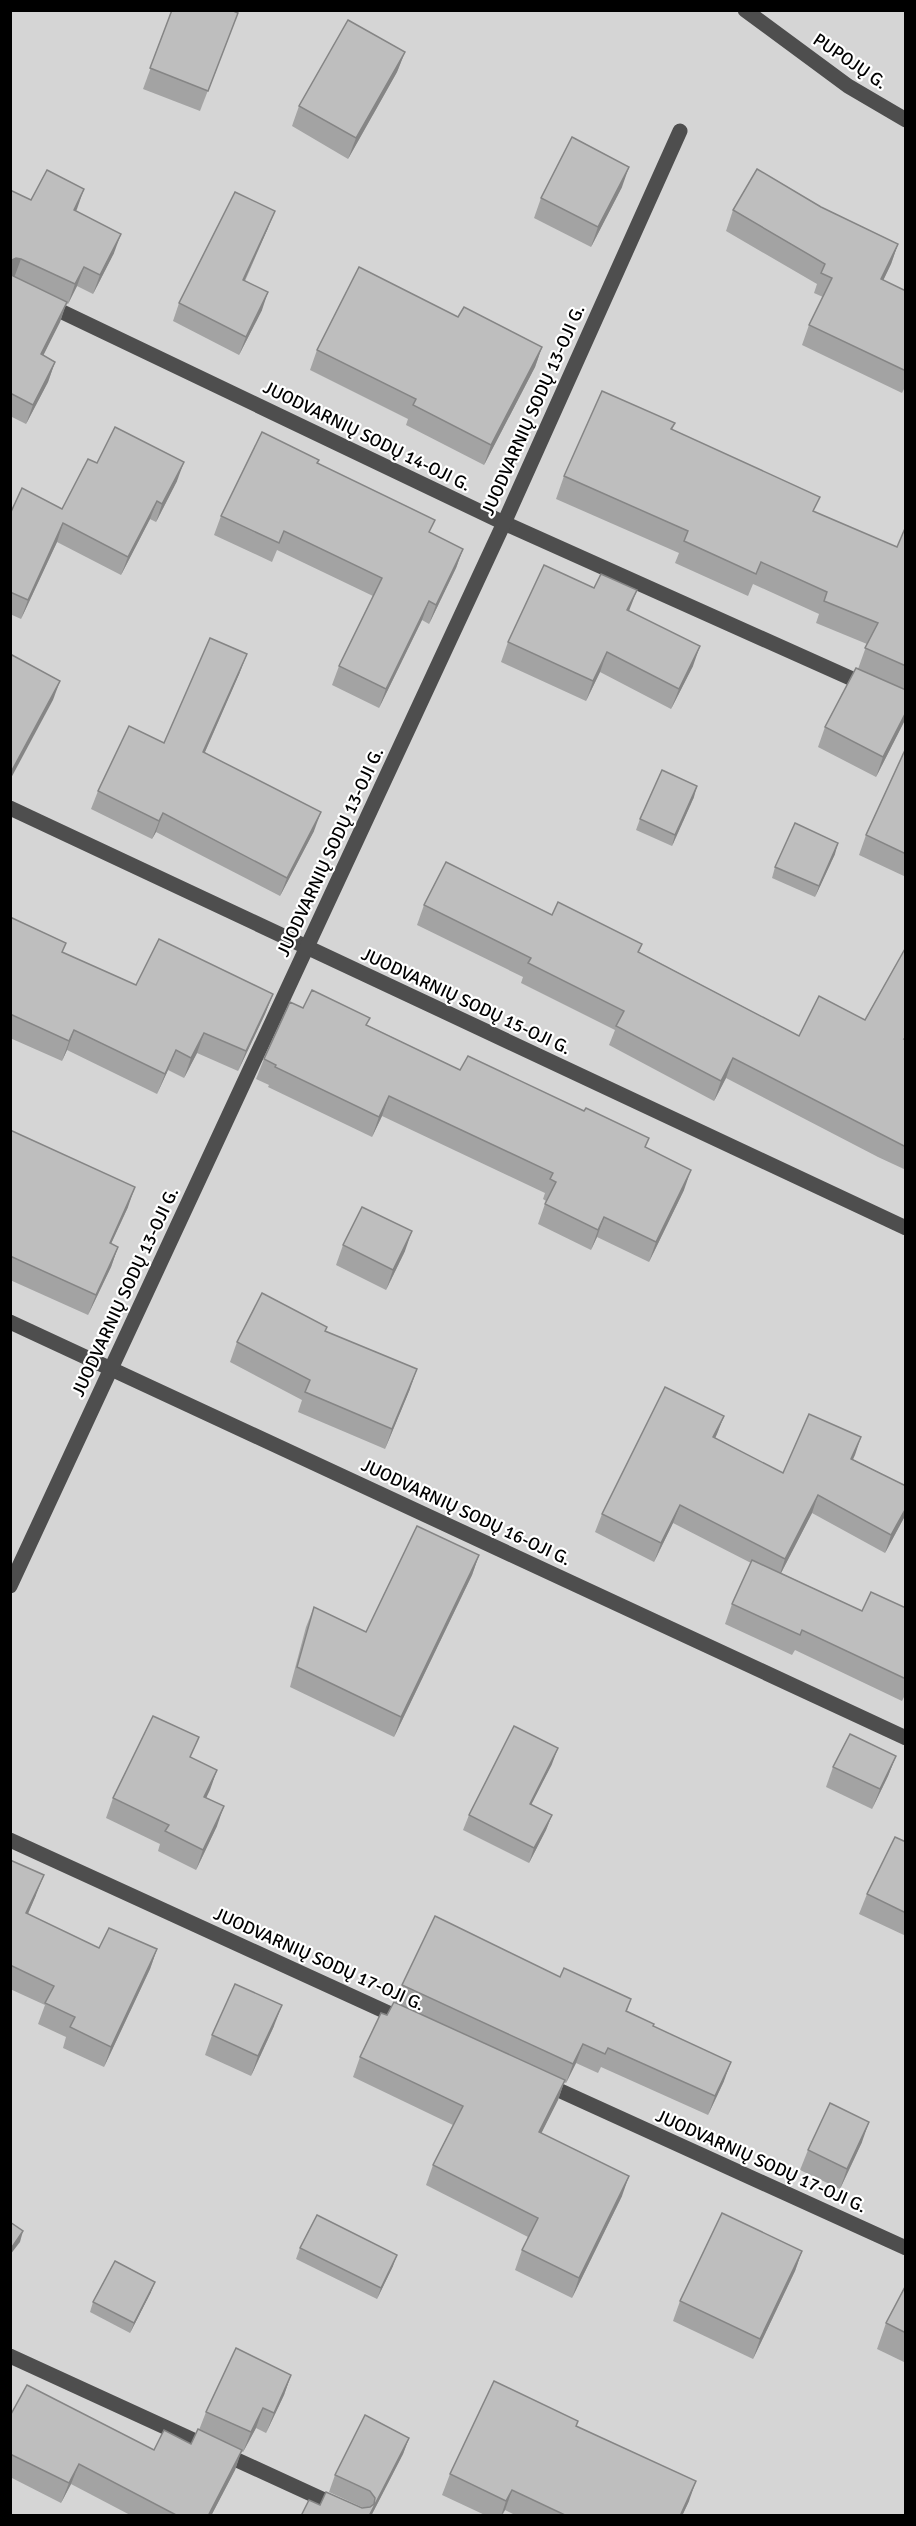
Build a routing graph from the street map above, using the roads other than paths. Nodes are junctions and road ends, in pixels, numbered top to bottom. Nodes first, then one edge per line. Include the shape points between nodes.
1 (745, 10) edge
2 (906, 120) edge
3 (680, 131) dead end
4 (10, 287) edge
5 (504, 523) junction
6 (906, 703) edge
7 (10, 808) edge
8 (307, 948) junction
9 (906, 1228) edge
10 (10, 1322) edge
11 (112, 1368) junction
12 (10, 1586) edge
13 (906, 1738) edge
14 (10, 1840) edge
15 (425, 2029) edge
16 (534, 2079) edge
17 (906, 2248) edge
18 (10, 2356) edge
19 (359, 2516) edge

1 - 2 street, PUPOJŲ G. via 848,86
3 - 5 street, JUODVARNIŲ SODŲ 13-OJI G.
4 - 5 street, JUODVARNIŲ SODŲ 14-OJI G.
5 - 6 street, JUODVARNIŲ SODŲ 14-OJI G.
5 - 8 street, JUODVARNIŲ SODŲ 13-OJI G.
7 - 8 street, JUODVARNIŲ SODŲ 15-OJI G.
8 - 9 street, JUODVARNIŲ SODŲ 15-OJI G.
8 - 11 street, JUODVARNIŲ SODŲ 13-OJI G.
10 - 11 street, JUODVARNIŲ SODŲ 16-OJI G.
11 - 12 street, JUODVARNIŲ SODŲ 13-OJI G.
11 - 13 street, JUODVARNIŲ SODŲ 16-OJI G.
14 - 15 street, JUODVARNIŲ SODŲ 17-OJI G.
16 - 17 street, JUODVARNIŲ SODŲ 17-OJI G.
18 - 19 street

